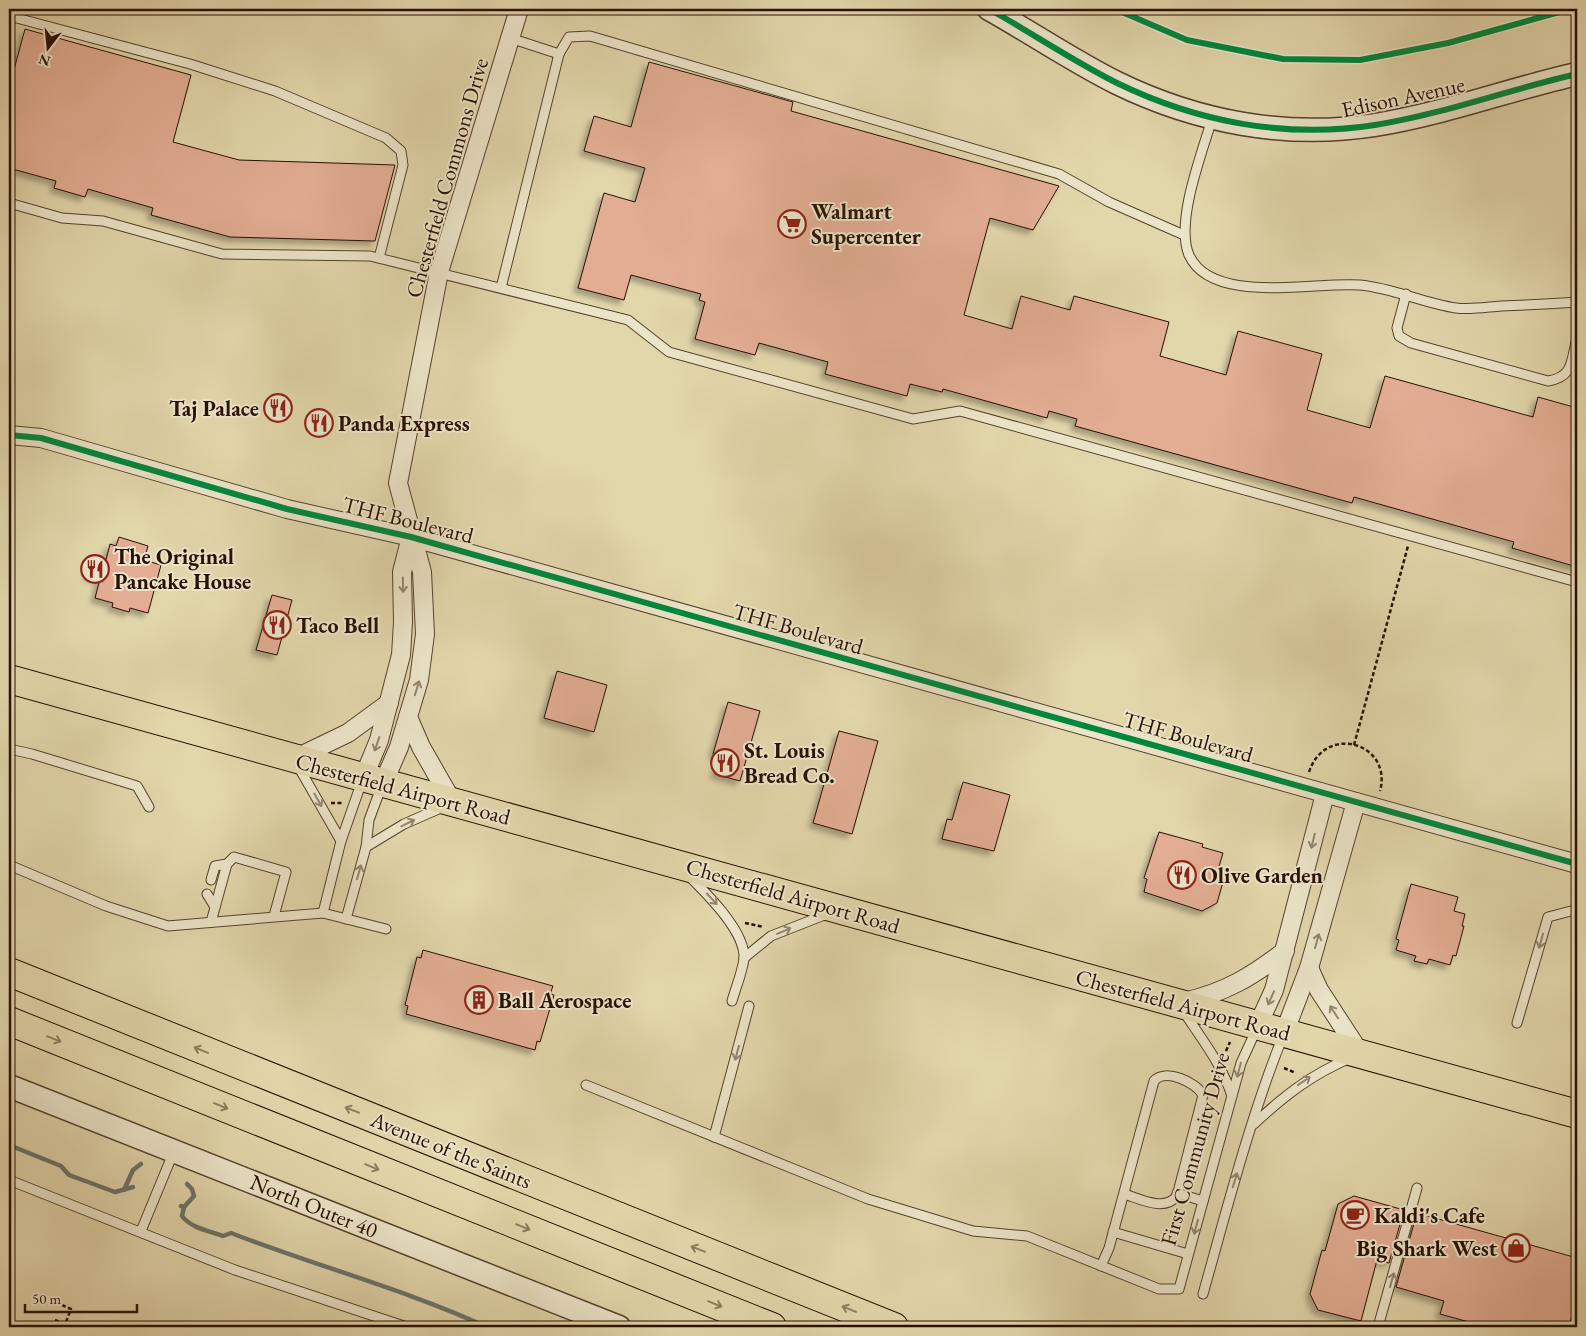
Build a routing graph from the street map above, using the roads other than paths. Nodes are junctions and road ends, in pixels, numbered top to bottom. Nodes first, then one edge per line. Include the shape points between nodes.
1 (519, 9) edge
2 (989, 9) edge
3 (9, 15) edge
4 (510, 38) junction
5 (559, 54) junction
6 (1577, 74) edge
7 (1212, 119) junction
8 (9, 203) edge
9 (1184, 235) junction
10 (380, 258) junction
11 (439, 272) junction
12 (501, 288) junction
13 (1406, 294) junction
14 (1577, 302) edge
15 (1577, 338) edge
16 (9, 435) edge
17 (411, 537) junction
18 (1577, 582) edge
19 (9, 679) edge
20 (389, 703) junction
21 (408, 717) junction
22 (9, 749) edge
23 (294, 759) junction
24 (373, 781) junction
25 (1325, 794) junction
26 (1356, 802) junction
27 (453, 803) junction
28 (148, 807) dead end
29 (341, 841) junction
30 (366, 847) junction
31 (226, 864) junction
32 (678, 864) junction
33 (1577, 864) edge
34 (9, 865) edge
35 (211, 880) dead end
36 (207, 894) dead end
37 (215, 907) junction
38 (838, 910) junction
39 (1571, 911) dead end
40 (323, 913) junction
41 (274, 916) junction
42 (346, 919) junction
43 (211, 922) junction
44 (386, 930) dead end
45 (1285, 951) junction
46 (744, 958) junction
47 (1309, 968) junction
48 (9, 972) edge
49 (732, 1001) dead end
50 (1179, 1003) junction
51 (749, 1006) dead end
52 (9, 1021) edge
53 (1517, 1023) dead end
54 (1275, 1031) junction
55 (1360, 1053) junction
56 (586, 1085) dead end
57 (9, 1086) edge
58 (1232, 1096) junction
59 (1577, 1114) edge
60 (1254, 1124) junction
61 (714, 1137) junction
62 (175, 1150) junction
63 (9, 1180) edge
64 (1417, 1188) dead end
65 (1177, 1193) junction
66 (1124, 1194) junction
67 (1203, 1201) junction
68 (141, 1231) junction
69 (1113, 1232) junction
70 (1188, 1254) junction
71 (1101, 1266) junction
72 (1203, 1294) dead end
73 (1577, 1317) edge
74 (407, 1327) edge
75 (619, 1327) edge
76 (772, 1327) edge
77 (894, 1327) edge
78 (1378, 1327) edge
79 (1575, 1327) edge

1 - 4 street, Chesterfield Commons Drive
2 - 7 street, Edison Avenue via 1116,82
3 - 10 lane via 190,64 275,91 386,138 401,151 403,165
4 - 5 lane
4 - 11 street, Chesterfield Commons Drive
5 - 9 lane via 569,37 600,38 1059,174 1109,202
5 - 12 lane
6 - 7 street, Edison Avenue via 1403,120 1348,129 1278,129
7 - 9 lane via 1185,215
8 - 10 lane via 62,218 103,221 222,254
9 - 13 lane via 1189,256 1202,272 1222,283 1246,286 1359,285
10 - 11 lane
11 - 12 lane
11 - 17 street, Chesterfield Commons Drive via 398,483
12 - 18 lane via 628,320 669,352 886,412 914,419 960,411
13 - 14 lane via 1456,308
13 - 15 lane via 1399,336 1411,343 1548,381 1560,379 1568,373
16 - 17 street, THF Boulevard via 42,438 287,509
17 -> 20 street, Chesterfield Commons Drive via 402,572 401,655
21 -> 17 street, Chesterfield Commons Drive via 424,658 425,634 422,572
17 - 25 street, THF Boulevard
19 - 23 main road, Chesterfield Airport Road
20 - 23 street via 348,733
20 -> 24 street, Chesterfield Commons Drive via 378,740
21 - 24 street, Chesterfield Commons Drive via 399,747
21 - 27 street
22 - 28 lane via 137,786
23 - 24 main road, Chesterfield Airport Road
23 -> 29 lane
24 - 27 main road, Chesterfield Airport Road
24 - 29 lane
24 - 30 lane
25 - 26 street, THF Boulevard
25 -> 45 street, First Community Drive
26 - 33 street, THF Boulevard
47 -> 26 street, First Community Drive
30 -> 27 lane via 404,824
27 - 32 main road, Chesterfield Airport Road
29 - 40 lane
42 -> 30 lane
31 - 35 lane via 215,866
31 - 37 lane
31 - 41 lane via 234,857 286,872
32 - 38 main road, Chesterfield Airport Road
32 -> 46 lane via 729,919
34 - 43 lane via 106,906 168,926
36 - 37 lane
37 - 43 lane
46 -> 38 lane via 771,936
38 - 50 main road, Chesterfield Airport Road
39 -> 53 lane via 1548,916
40 - 41 lane
40 - 42 lane
41 - 43 lane
42 - 44 lane
45 - 50 street via 1231,988
45 -> 54 street, First Community Drive via 1274,990
46 - 49 lane
47 - 54 street, First Community Drive
55 -> 47 street via 1319,990
77 -> 48 main road, Avenue of the Saints
50 - 54 main road, Chesterfield Airport Road
50 - 58 lane via 1215,1055
51 -> 61 lane
52 -> 76 main road, Avenue of the Saints
54 - 55 main road, Chesterfield Airport Road
54 -> 58 lane, First Community Drive via 1241,1063
54 - 60 lane, First Community Drive via 1269,1070
55 - 59 main road, Chesterfield Airport Road
60 -> 55 lane via 1286,1094 1318,1072
56 - 61 lane
57 - 62 street, North Outer 40
58 - 67 lane, First Community Drive
72 -> 60 lane, First Community Drive
61 - 71 lane via 868,1199 973,1231 1027,1236
62 - 68 lane
62 - 75 street, North Outer 40
63 - 68 lane
78 -> 64 lane
65 - 66 lane via 1171,1202 1164,1205
65 - 66 lane via 1203,1095 1193,1082 1164,1075 1154,1081
65 - 67 lane
66 - 69 lane
67 -> 70 lane, First Community Drive
68 - 74 lane via 287,1289
69 - 70 lane
69 - 71 lane
70 - 71 lane, First Community Drive via 1179,1289 1158,1289
73 - 79 lane

